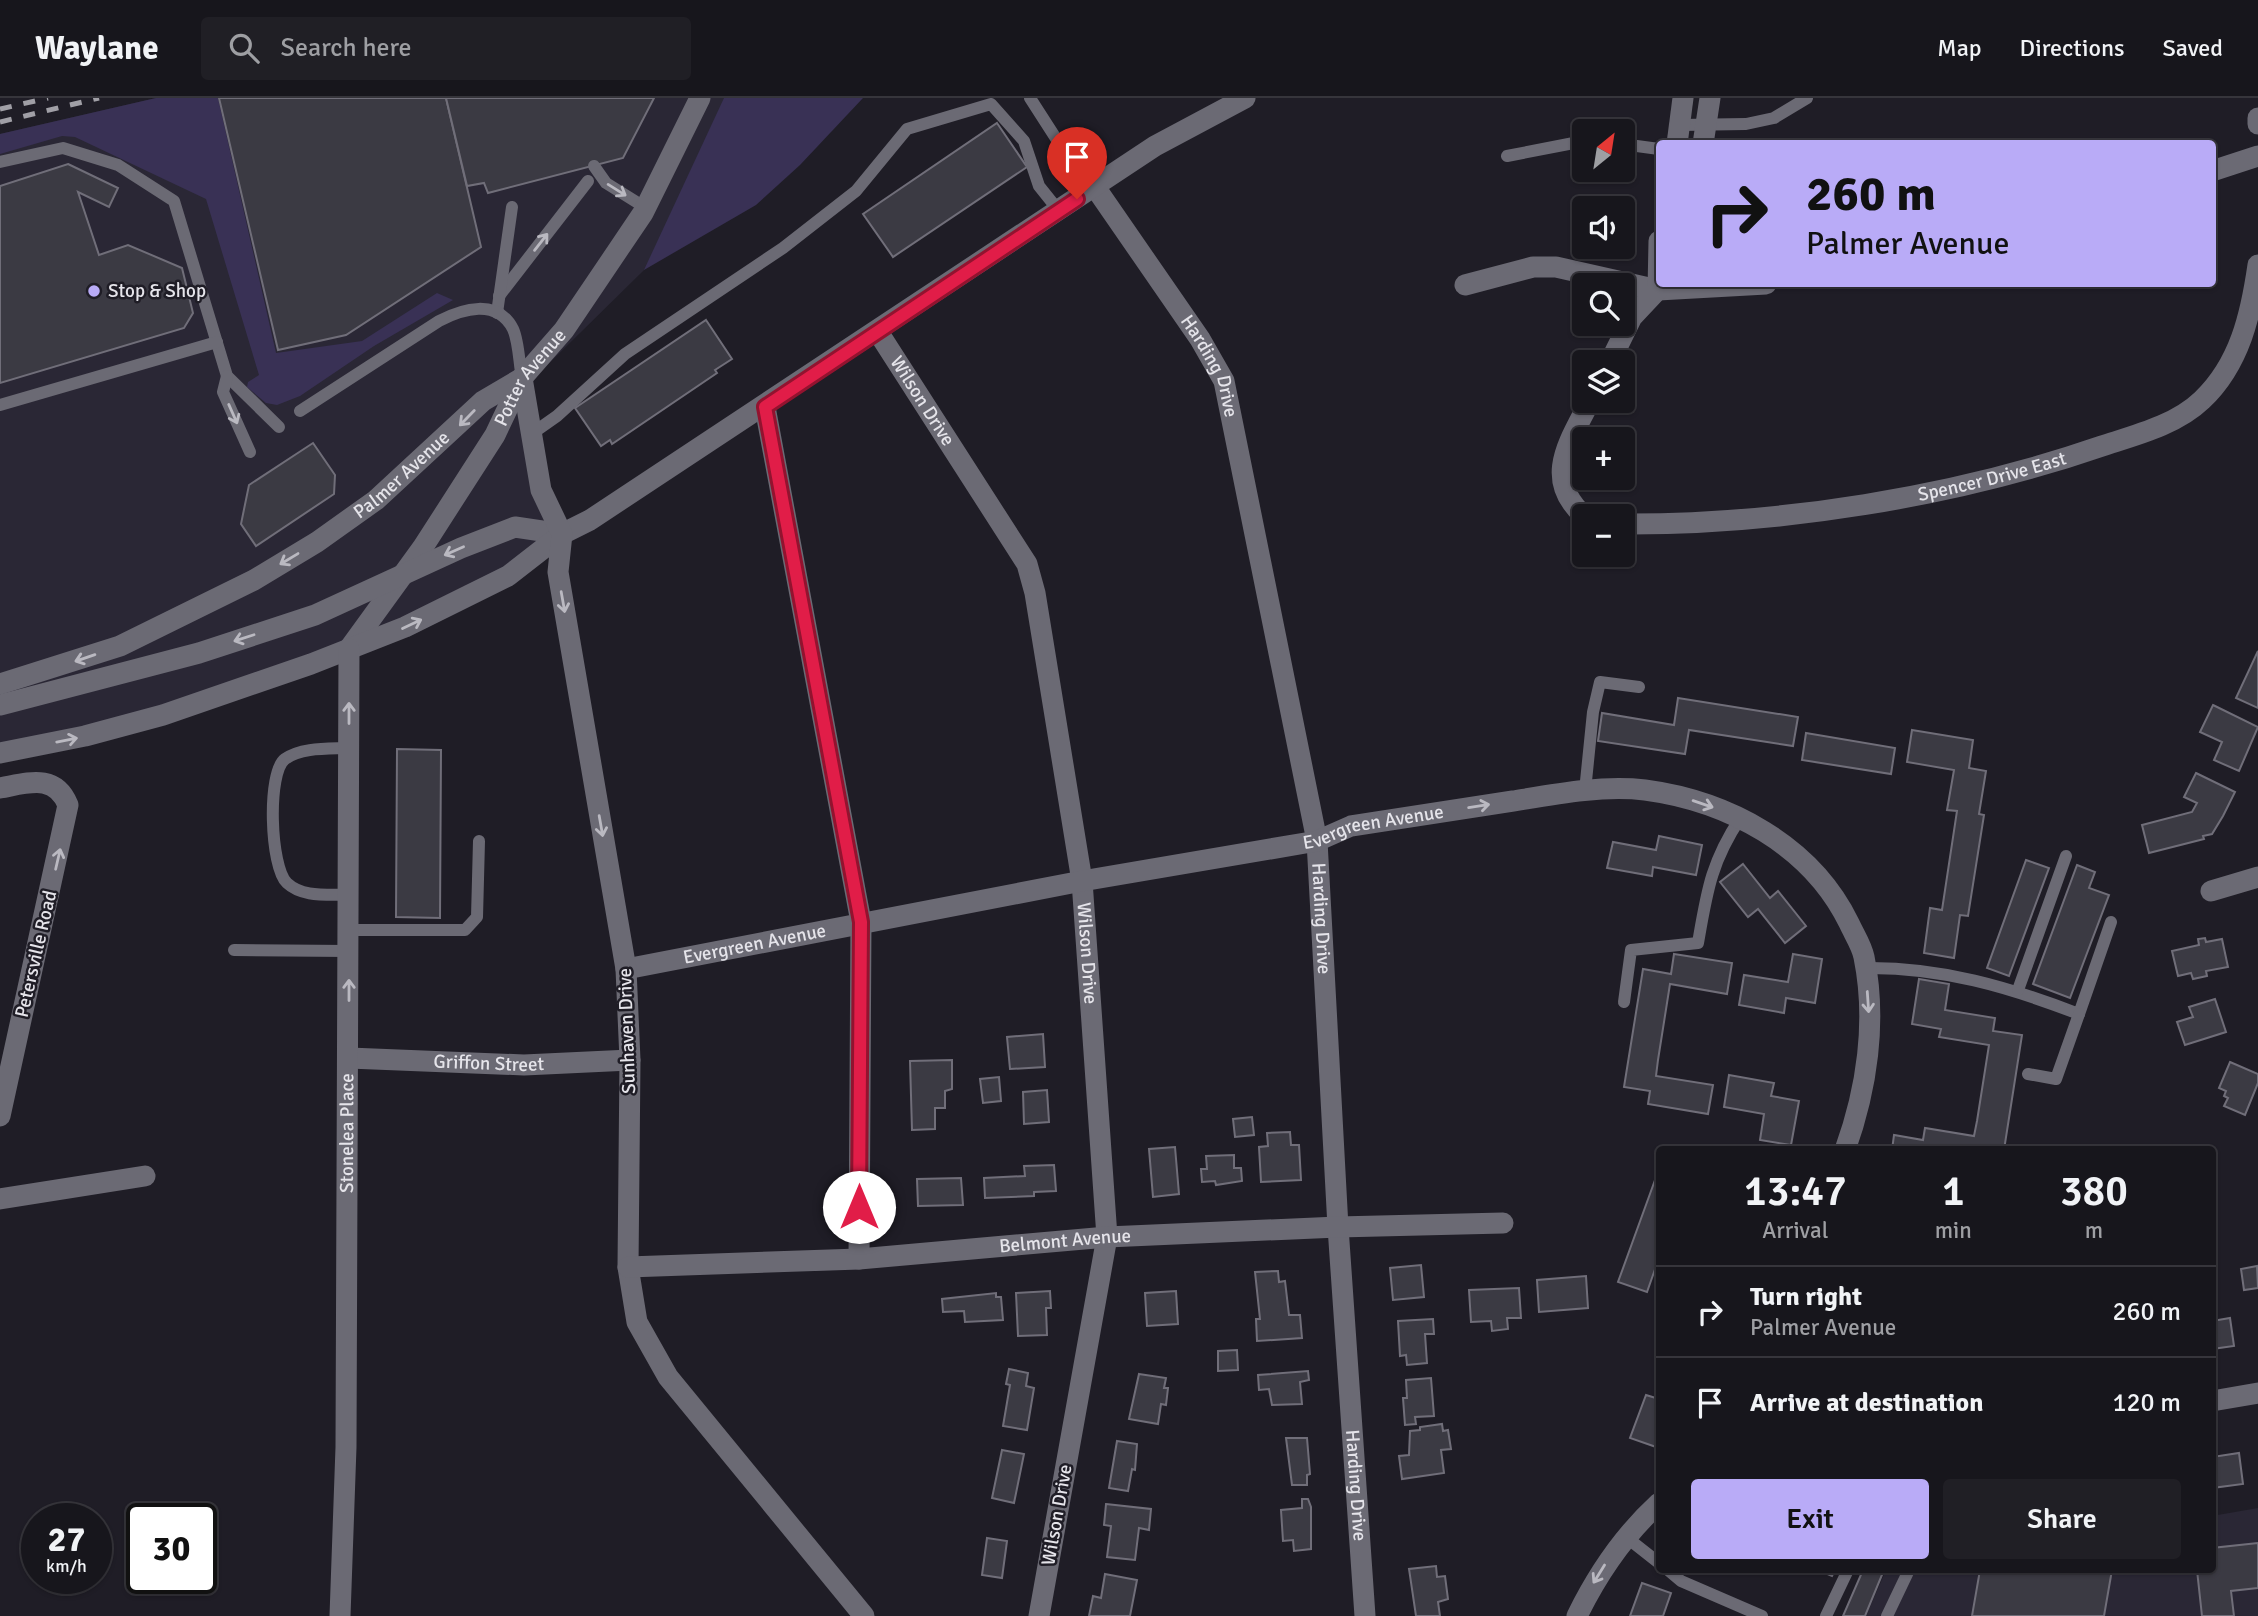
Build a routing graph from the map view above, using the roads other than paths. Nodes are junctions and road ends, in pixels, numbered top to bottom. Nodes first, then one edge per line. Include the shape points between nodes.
1 (700, 98) edge
2 (1030, 98) edge
3 (1245, 98) edge
4 (1684, 98) edge
5 (1710, 98) edge
6 (1807, 98) edge
7 (2258, 117) edge
8 (2258, 124) edge
9 (1679, 134) edge
10 (1704, 134) edge
11 (1572, 143) edge
12 (1635, 146) edge
13 (1656, 149) edge
14 (1507, 156) dead end
15 (2258, 156) edge
16 (0, 162) edge
17 (594, 166) dead end
18 (2216, 170) edge
19 (588, 181) dead end
20 (1095, 187) junction
21 (512, 207) dead end
22 (646, 208) junction
23 (1059, 211) junction
24 (2258, 265) edge
25 (1465, 285) dead end
26 (1656, 286) edge
27 (1660, 287) edge
28 (499, 296) junction
29 (497, 313) junction
30 (878, 332) junction
31 (216, 342) junction
32 (1616, 350) edge
33 (227, 376) junction
34 (522, 379) junction
35 (0, 405) edge
36 (765, 407) junction
37 (300, 411) dead end
38 (1585, 413) edge
39 (279, 427) dead end
40 (530, 435) junction
41 (250, 452) dead end
42 (1575, 504) edge
43 (1635, 524) edge
44 (562, 534) junction
45 (402, 575) junction
46 (349, 649) junction
47 (0, 684) edge
48 (1639, 687) dead end
49 (0, 705) edge
50 (349, 748) junction
51 (0, 752) edge
52 (0, 789) edge
53 (1585, 791) junction
54 (1741, 817) junction
55 (479, 841) dead end
56 (1317, 841) junction
57 (2066, 856) dead end
58 (2258, 877) edge
59 (1082, 881) junction
60 (2211, 891) dead end
61 (349, 894) junction
62 (861, 922) junction
63 (2111, 922) dead end
64 (349, 941) junction
65 (234, 950) dead end
66 (626, 968) junction
67 (1865, 968) junction
68 (2018, 990) junction
69 (1624, 1002) dead end
70 (2080, 1014) junction
71 (349, 1058) junction
72 (630, 1060) junction
73 (5, 1070) edge
74 (2028, 1074) dead end
75 (0, 1116) edge
76 (1846, 1146) edge
77 (145, 1176) dead end
78 (0, 1199) edge
79 (1503, 1223) dead end
80 (1338, 1227) junction
81 (1107, 1237) junction
82 (859, 1259) junction
83 (628, 1267) junction
84 (2258, 1393) edge
85 (2216, 1400) edge
86 (1656, 1506) edge
87 (1626, 1536) junction
88 (1656, 1561) edge
89 (1672, 1573) edge
90 (1847, 1573) edge
91 (1908, 1573) edge
92 (340, 1616) edge
93 (864, 1616) edge
94 (1039, 1616) edge
95 (1365, 1616) edge
96 (1577, 1616) edge
97 (1762, 1616) edge
98 (1826, 1616) edge
99 (1887, 1616) edge

1 - 22 street, Potter Avenue
2 - 20 lane via 1057,141
3 - 20 street via 1155,146
4 - 9 street
5 - 10 street
6 - 10 lane via 1774,118
7 - 8 street
9 - 10 lane
11 - 14 lane
12 - 13 lane
15 - 18 street
16 - 31 lane via 63,148 118,165 174,201
17 -> 22 lane via 606,183
28 -> 19 lane
20 - 23 street
20 - 56 street, Harding Drive via 1200,339 1224,382
21 - 28 lane
22 - 34 street, Potter Avenue via 564,330
23 - 30 street
23 - 40 lane via 1039,186 1024,141 990,104 907,129 856,191 783,248 625,354
24 - 43 street, Spencer Drive East via 2243,336 2227,370 2202,400 2173,420 2049,465 1924,495 1725,522
25 - 26 street via 1533,267 1556,267
27 - 32 street via 1632,317
28 - 29 lane
29 - 34 lane via 513,328
29 - 37 lane via 478,307 459,310
30 - 36 street
30 - 59 street, Wilson Drive via 1027,564
31 - 33 lane
31 - 35 lane
33 - 39 lane
33 -> 41 lane via 223,392
34 - 40 street
34 - 45 street, Potter Avenue via 495,435
34 -> 47 street, Palmer Avenue via 483,401 376,500 254,580 120,646
36 - 44 street
36 - 62 street
38 - 42 street via 1564,454 1561,473
40 - 44 street via 541,489
44 -> 45 street via 515,527
46 -> 44 street via 508,576
44 -> 66 street, Sunhaven Drive via 558,572
45 - 46 street, Potter Avenue
45 -> 49 street via 315,615 199,653
50 -> 46 street, Stonelea Place
51 -> 46 street via 163,715
48 - 53 lane via 1600,682
50 - 61 street, Stonelea Place
50 - 61 lane via 304,751 284,759 275,774 274,848 286,882 306,894
73 -> 52 street, Petersville Road via 68,804 63,792 39,781
53 -> 54 street, Evergreen Avenue via 1643,790
56 -> 53 street, Evergreen Avenue via 1351,827
54 - 67 street, Evergreen Avenue via 1805,863 1837,899 1864,955
54 - 69 lane via 1715,861 1698,943 1631,950
55 - 64 lane via 477,917 465,930
56 - 59 street, Evergreen Avenue
56 - 80 street, Harding Drive
57 - 68 lane
58 - 60 street
59 - 62 street, Evergreen Avenue
59 - 81 street, Wilson Drive
61 - 64 street, Stonelea Place
62 - 66 street, Evergreen Avenue
62 - 82 street
63 - 70 lane
64 - 65 lane
71 -> 64 street, Stonelea Place
66 - 72 street, Sunhaven Drive
67 - 68 lane via 1955,974
67 -> 76 street, Evergreen Avenue via 1869,1009 1866,1070 1859,1112
68 - 70 lane
70 - 74 lane via 2056,1079
71 - 72 street, Griffon Street via 524,1065
71 - 92 street, Stonelea Place
72 - 83 street, Sunhaven Drive
73 - 75 street, Petersville Road
77 - 78 street
79 - 80 street, Belmont Avenue
80 - 81 street, Belmont Avenue
80 - 95 street, Harding Drive
81 - 82 street, Belmont Avenue
81 - 94 street, Wilson Drive
82 - 83 street, Belmont Avenue
83 - 93 street, Sunhaven Drive via 637,1322 668,1377
84 - 85 street
86 - 87 street
87 - 88 lane
87 -> 96 street
89 - 97 lane
90 - 98 lane
91 - 99 lane

